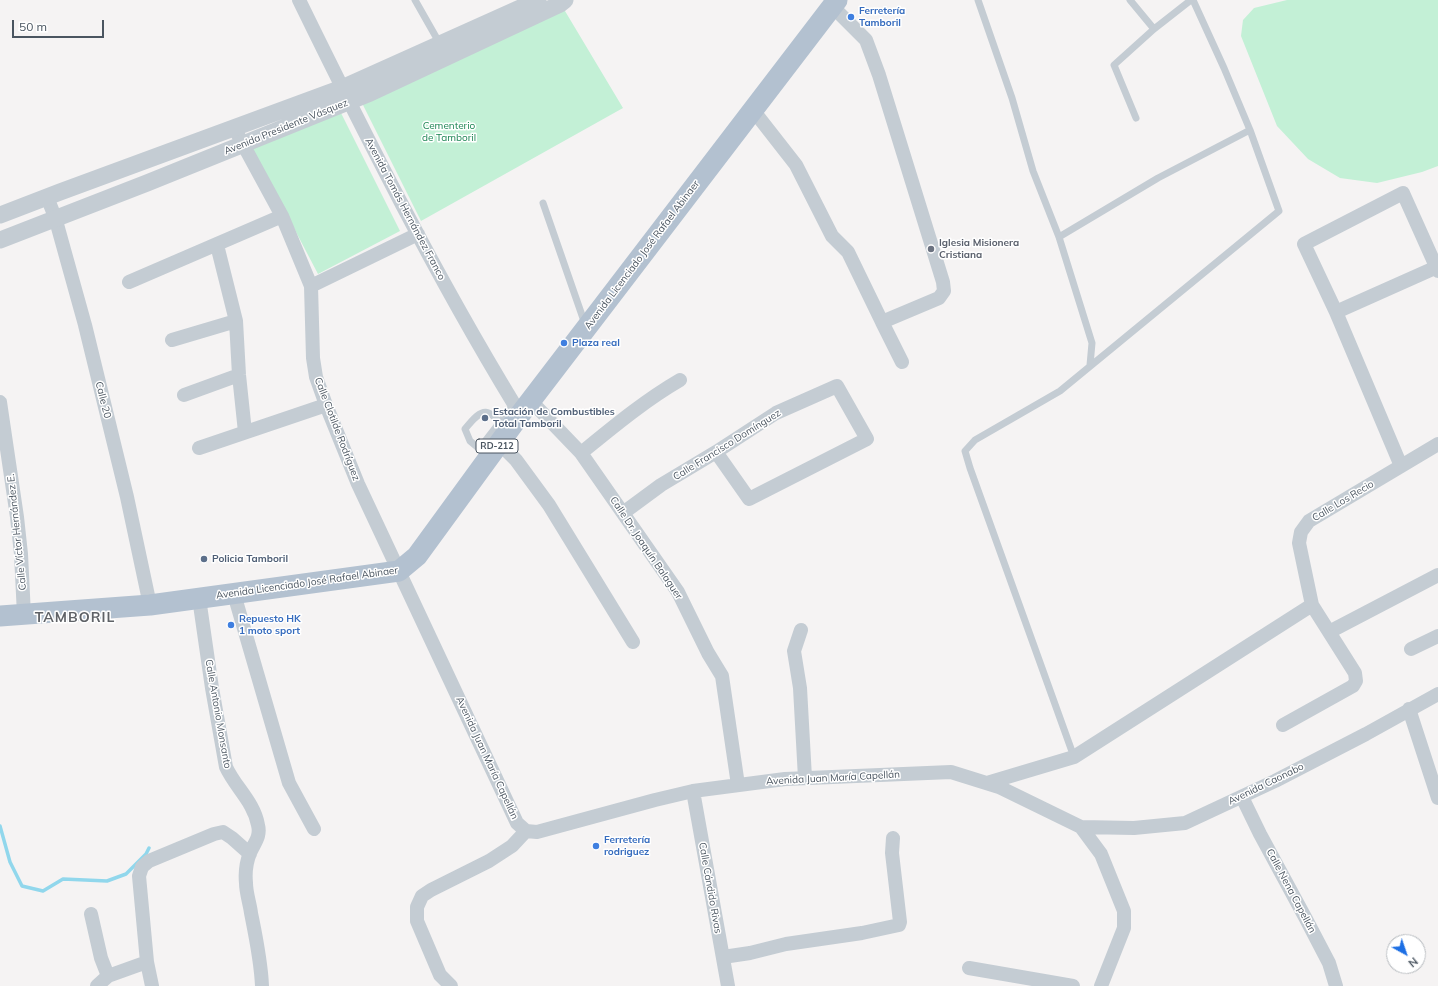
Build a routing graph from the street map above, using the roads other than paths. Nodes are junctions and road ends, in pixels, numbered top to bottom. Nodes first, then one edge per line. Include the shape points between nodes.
1 (299, 0) edge
2 (416, 0) edge
3 (538, 0) edge
4 (978, 0) edge
5 (1130, 0) edge
6 (1192, 0) edge
7 (561, 1) edge
8 (834, 3) edge
9 (1154, 29) junction
10 (440, 44) junction
11 (345, 95) junction
12 (752, 110) junction
13 (1136, 118) dead end
14 (234, 128) junction
15 (1250, 130) junction
16 (243, 144) junction
17 (47, 197) junction
18 (543, 203) dead end
19 (0, 215) edge
20 (282, 216) junction
21 (56, 218) junction
22 (418, 234) junction
23 (1059, 237) junction
24 (0, 240) edge
25 (217, 245) junction
26 (1437, 269) edge
27 (129, 282) dead end
28 (311, 286) junction
29 (1336, 312) junction
30 (236, 321) junction
31 (882, 322) junction
32 (586, 328) junction
33 (172, 340) dead end
34 (902, 362) dead end
35 (1090, 365) junction
36 (239, 375) junction
37 (680, 380) dead end
38 (184, 394) dead end
39 (0, 402) edge
40 (326, 405) junction
41 (522, 406) junction
42 (245, 432) junction
43 (495, 441) junction
44 (1438, 444) edge
45 (199, 448) dead end
46 (716, 452) junction
47 (581, 453) junction
48 (1401, 466) junction
49 (623, 513) junction
50 (399, 571) junction
51 (1438, 575) edge
52 (234, 594) junction
53 (199, 598) junction
54 (150, 605) junction
55 (1312, 605) junction
56 (24, 615) junction
57 (0, 616) edge
58 (801, 630) dead end
59 (1329, 632) junction
60 (1438, 636) edge
61 (633, 642) dead end
62 (1411, 649) dead end
63 (1438, 694) edge
64 (1409, 709) junction
65 (1283, 725) dead end
66 (1074, 757) junction
67 (805, 778) junction
68 (987, 783) junction
69 (738, 785) junction
70 (693, 791) junction
71 (1242, 797) junction
72 (1438, 798) edge
73 (1081, 826) junction
74 (314, 829) dead end
75 (526, 831) junction
76 (893, 838) dead end
77 (250, 854) junction
78 (91, 914) dead end
79 (723, 957) junction
80 (148, 962) junction
81 (969, 968) dead end
82 (108, 976) junction
83 (442, 981) edge
84 (97, 986) edge
85 (152, 986) edge
86 (262, 986) edge
87 (451, 986) edge
88 (728, 986) edge
89 (1074, 986) edge
90 (1101, 986) edge
91 (1336, 986) edge

1 - 11 street, Avenida Tomás Hernández Franco
2 - 10 lane
3 - 10 street, Avenida Presidente Vásquez
4 - 23 lane via 1012,98 1033,171
5 - 9 lane
6 - 9 lane
6 - 15 lane
7 - 11 street, Avenida Presidente Vásquez via 370,93
8 - 12 main road, Avenida Licenciado José Rafael Abinaer / RD-212
8 - 31 street via 866,40 943,282 944,291 939,298
9 - 13 lane via 1114,65
10 - 11 street, Avenida Presidente Vásquez
11 - 14 street, Avenida Presidente Vásquez
11 - 16 street, Avenida Presidente Vásquez
11 - 22 street, Avenida Tomás Hernández Franco
12 - 31 street via 796,165 832,236 848,252
12 - 32 main road, Avenida Licenciado José Rafael Abinaer / RD-212
14 - 16 street, Calle Clotilde Rodríguez
14 - 17 street, Avenida Presidente Vásquez
15 - 23 lane via 1158,178
15 - 35 lane via 1279,211
16 - 20 street, Calle Clotilde Rodríguez
16 - 21 street, Avenida Presidente Vásquez
17 - 19 street, Avenida Presidente Vásquez
17 - 21 street, Calle 20
18 - 32 lane
20 - 25 street
20 - 28 street, Calle Clotilde Rodríguez
21 - 24 street, Avenida Presidente Vásquez
21 - 54 street, Calle 20 via 85,324
22 - 28 street
22 - 41 street, Avenida Tomás Hernández Franco via 476,340
23 - 35 lane via 1092,344
25 - 27 street
25 - 30 street
26 - 29 street
26 - 29 street via 1403,193 1304,244
28 - 40 street, Calle Clotilde Rodríguez via 313,358 315,373
29 - 48 street
30 - 33 street
30 - 36 street
31 - 34 street
32 - 41 main road, Avenida Licenciado José Rafael Abinaer / RD-212
35 - 66 lane via 1060,391 975,440 965,451
36 - 38 street
36 - 42 street
37 - 47 street via 636,408
39 - 56 street, Calle Víctor Hernández E. via 18,517
40 - 42 street
40 - 50 street, Calle Clotilde Rodríguez via 358,484
41 - 43 main road, Avenida Licenciado José Rafael Abinaer / RD-212
41 - 47 street, Calle Dr. Joaquín Balaguer
42 - 45 street
43 - 50 main road, Avenida Licenciado José Rafael Abinaer / RD-212 via 416,556
43 - 61 street via 516,460 549,506
44 - 48 street, Calle Los Recio
46 - 46 street, Calle Francisco Domínguez via 749,499 867,439 836,386 776,413
46 - 49 street, Calle Francisco Domínguez via 661,485
47 - 49 street, Calle Dr. Joaquín Balaguer
48 - 55 street, Calle Los Recio via 1309,521 1301,532 1299,543
49 - 69 street, Calle Dr. Joaquín Balaguer via 678,592 722,676
50 - 52 main road, Avenida Licenciado José Rafael Abinaer
50 - 75 street, Avenida Juan María Capellán via 517,823
51 - 59 street
52 - 53 main road, Avenida Licenciado José Rafael Abinaer
52 - 74 street via 289,783
53 - 54 main road, Avenida Licenciado José Rafael Abinaer
53 - 77 street, Calle Antonio Monsanto via 226,767 254,811 259,826 259,837
54 - 56 main road, Avenida Licenciado José Rafael Abinaer
55 - 59 street, Calle Los Recio
55 - 66 street
56 - 57 main road, Avenida Licenciado José Rafael Abinaer
58 - 67 street via 794,651 800,688
59 - 65 street, Calle Los Recio via 1355,673 1356,681 1353,686
60 - 62 street
63 - 64 street, Avenida Caonabo
64 - 71 street, Avenida Caonabo
64 - 72 street
66 - 68 street
67 - 68 street, Avenida Juan María Capellán via 950,772
67 - 69 street, Avenida Juan María Capellán
68 - 73 street, Avenida Juan María Capellán
69 - 70 street, Avenida Juan María Capellán
70 - 75 street, Avenida Juan María Capellán via 537,832
70 - 79 street, Calle Cándido Rivas
71 - 73 street, Avenida Caonabo via 1185,824 1134,828
71 - 91 street, Calle Nena Capellán via 1328,962
73 - 90 street, Avenida Juan María Capellán via 1101,854 1124,911 1124,928
75 - 83 street via 512,846 489,861 422,896 416,907 417,921
76 - 79 street via 892,853 899,925
77 - 80 street via 223,832 149,861 142,867 139,876
77 - 86 street, Calle Antonio Monsanto via 246,867 246,885
78 - 82 street
79 - 88 street, Calle Cándido Rivas
80 - 82 street
80 - 85 street
81 - 89 street
82 - 84 street
83 - 87 street

